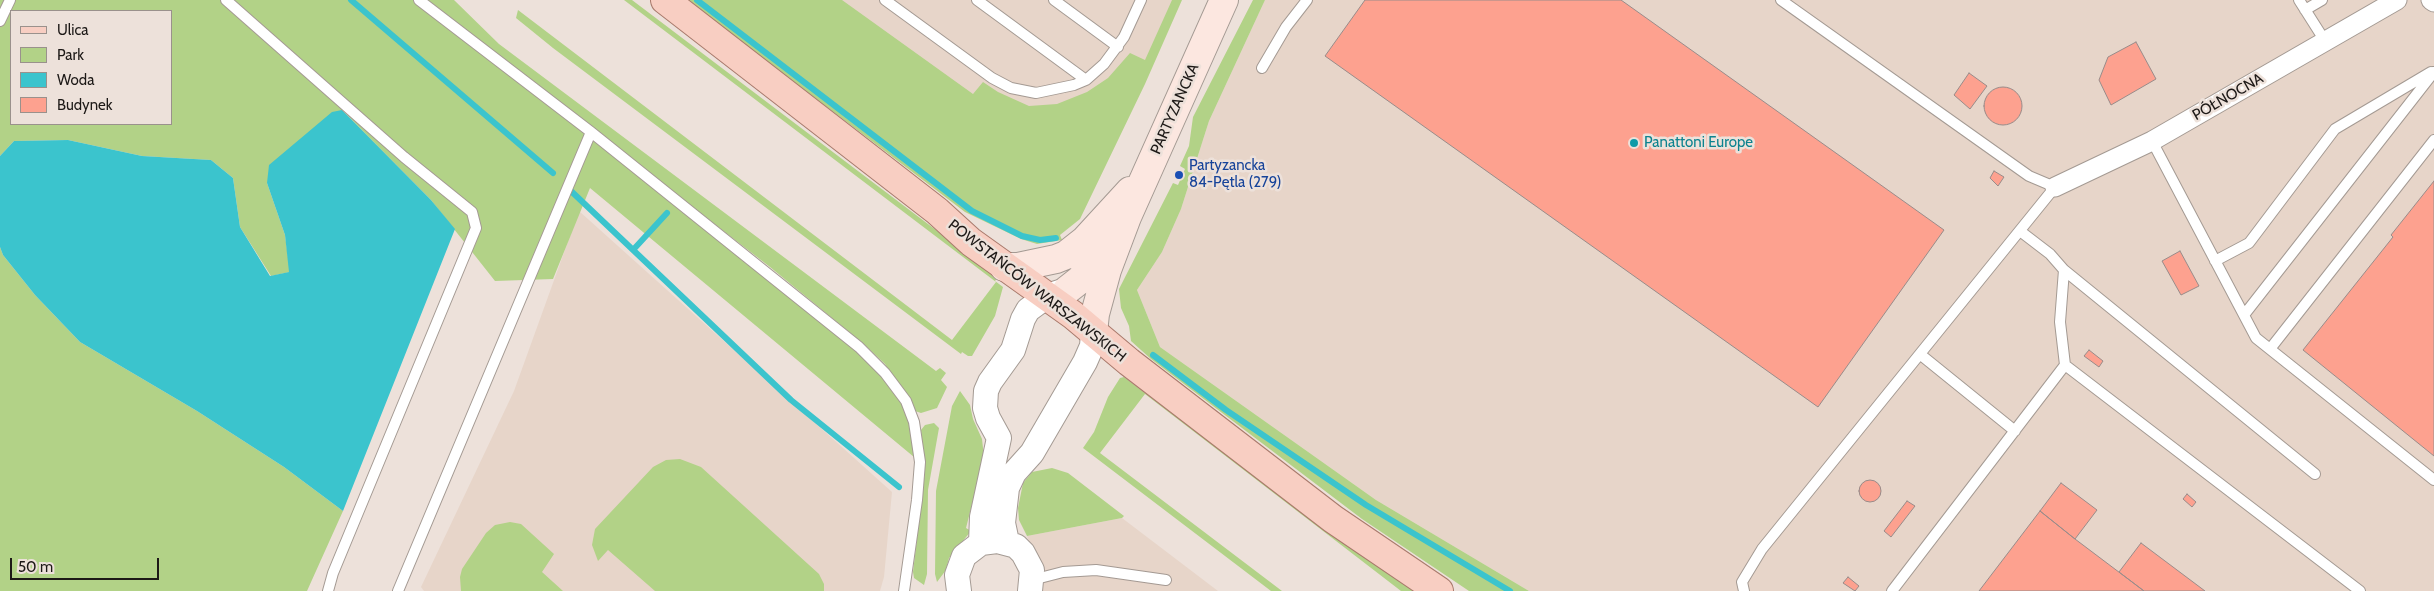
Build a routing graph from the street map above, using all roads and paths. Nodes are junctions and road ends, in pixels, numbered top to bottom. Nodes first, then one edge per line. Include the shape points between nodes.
1 (10, 0) edge
2 (226, 0) edge
3 (419, 0) edge
4 (665, 0) edge
5 (885, 0) edge
6 (977, 0) edge
7 (1054, 0) edge
8 (1224, 0) edge
9 (1307, 0) edge
10 (1781, 0) edge
11 (2299, 0) edge
12 (2322, 0) edge
13 (2397, 0) edge
14 (1137, 2) edge
15 (2305, 10) junction
16 (0, 21) edge
17 (2325, 41) junction
18 (1118, 47) junction
19 (1262, 68) dead end
20 (2434, 71) edge
21 (1086, 80) junction
22 (591, 132) junction
23 (2434, 140) edge
24 (2152, 141) junction
25 (1149, 169) junction
26 (2055, 187) junction
27 (1127, 217) junction
28 (2020, 231) junction
29 (2215, 261) junction
30 (1004, 267) junction
31 (2064, 270) junction
32 (1057, 293) junction
33 (2244, 315) junction
34 (1094, 332) junction
35 (2270, 349) junction
36 (1921, 355) junction
37 (2065, 365) junction
38 (2015, 431) junction
39 (2315, 474) dead end
40 (2434, 480) edge
41 (1006, 542) junction
42 (981, 543) junction
43 (1166, 580) dead end
44 (1031, 586) edge
45 (954, 589) edge
46 (328, 591) edge
47 (398, 591) edge
48 (904, 591) edge
49 (1440, 591) edge
50 (1744, 591) edge
51 (1892, 591) edge
52 (2360, 591) edge

1 - 16 lane
2 - 46 lane via 404,157 472,212 476,228
3 - 22 lane
4 - 30 main road, POWSTAŃCÓW WARSZAWSKICH via 937,211
5 - 21 lane via 992,78 1011,88 1036,92
6 - 21 lane
7 - 18 lane
8 - 25 main road, PARTYZANCKA
9 - 19 lane via 1286,27
10 - 26 lane via 2029,176
11 - 15 lane
12 - 15 lane
13 - 17 street, PÓŁNOCNA
14 - 18 lane
15 - 17 lane
17 - 24 street, PÓŁNOCNA
18 - 21 lane
20 - 29 lane via 2335,129 2249,243
20 - 33 lane
22 - 47 lane
22 - 48 lane via 859,347 885,373 906,401 914,422 920,462 918,500
23 - 35 lane
24 - 26 street, PÓŁNOCNA
24 - 29 lane
25 - 27 main road, PARTYZANCKA
25 - 30 main road via 1097,228 1066,255 1018,267
26 - 28 lane
27 - 32 main road, PARTYZANCKA via 1109,237 1081,279
27 - 34 main road, PARTYZANCKA via 1107,270 1095,314
28 - 31 lane via 2050,254
28 - 36 lane
29 - 33 lane
30 - 32 main road, POWSTAŃCÓW WARSZAWSKICH
31 - 37 lane via 2060,322
31 - 39 lane
32 - 34 main road, POWSTAŃCÓW WARSZAWSKICH
32 - 42 street via 1028,310 1013,350 986,391 985,408 999,438 982,517
33 - 35 lane via 2256,338
34 - 41 street via 1092,346 1084,362 1032,453 1014,473 1007,488 1002,523
34 - 49 main road, POWSTAŃCÓW WARSZAWSKICH via 1333,519
35 - 40 lane
36 - 38 lane
36 - 50 lane via 1762,549 1742,582
37 - 38 lane
37 - 52 lane
38 - 51 lane
41 - 42 street
41 - 44 street via 1023,553 1032,570
42 - 45 street via 962,560
43 - 44 lane via 1096,570 1063,572

